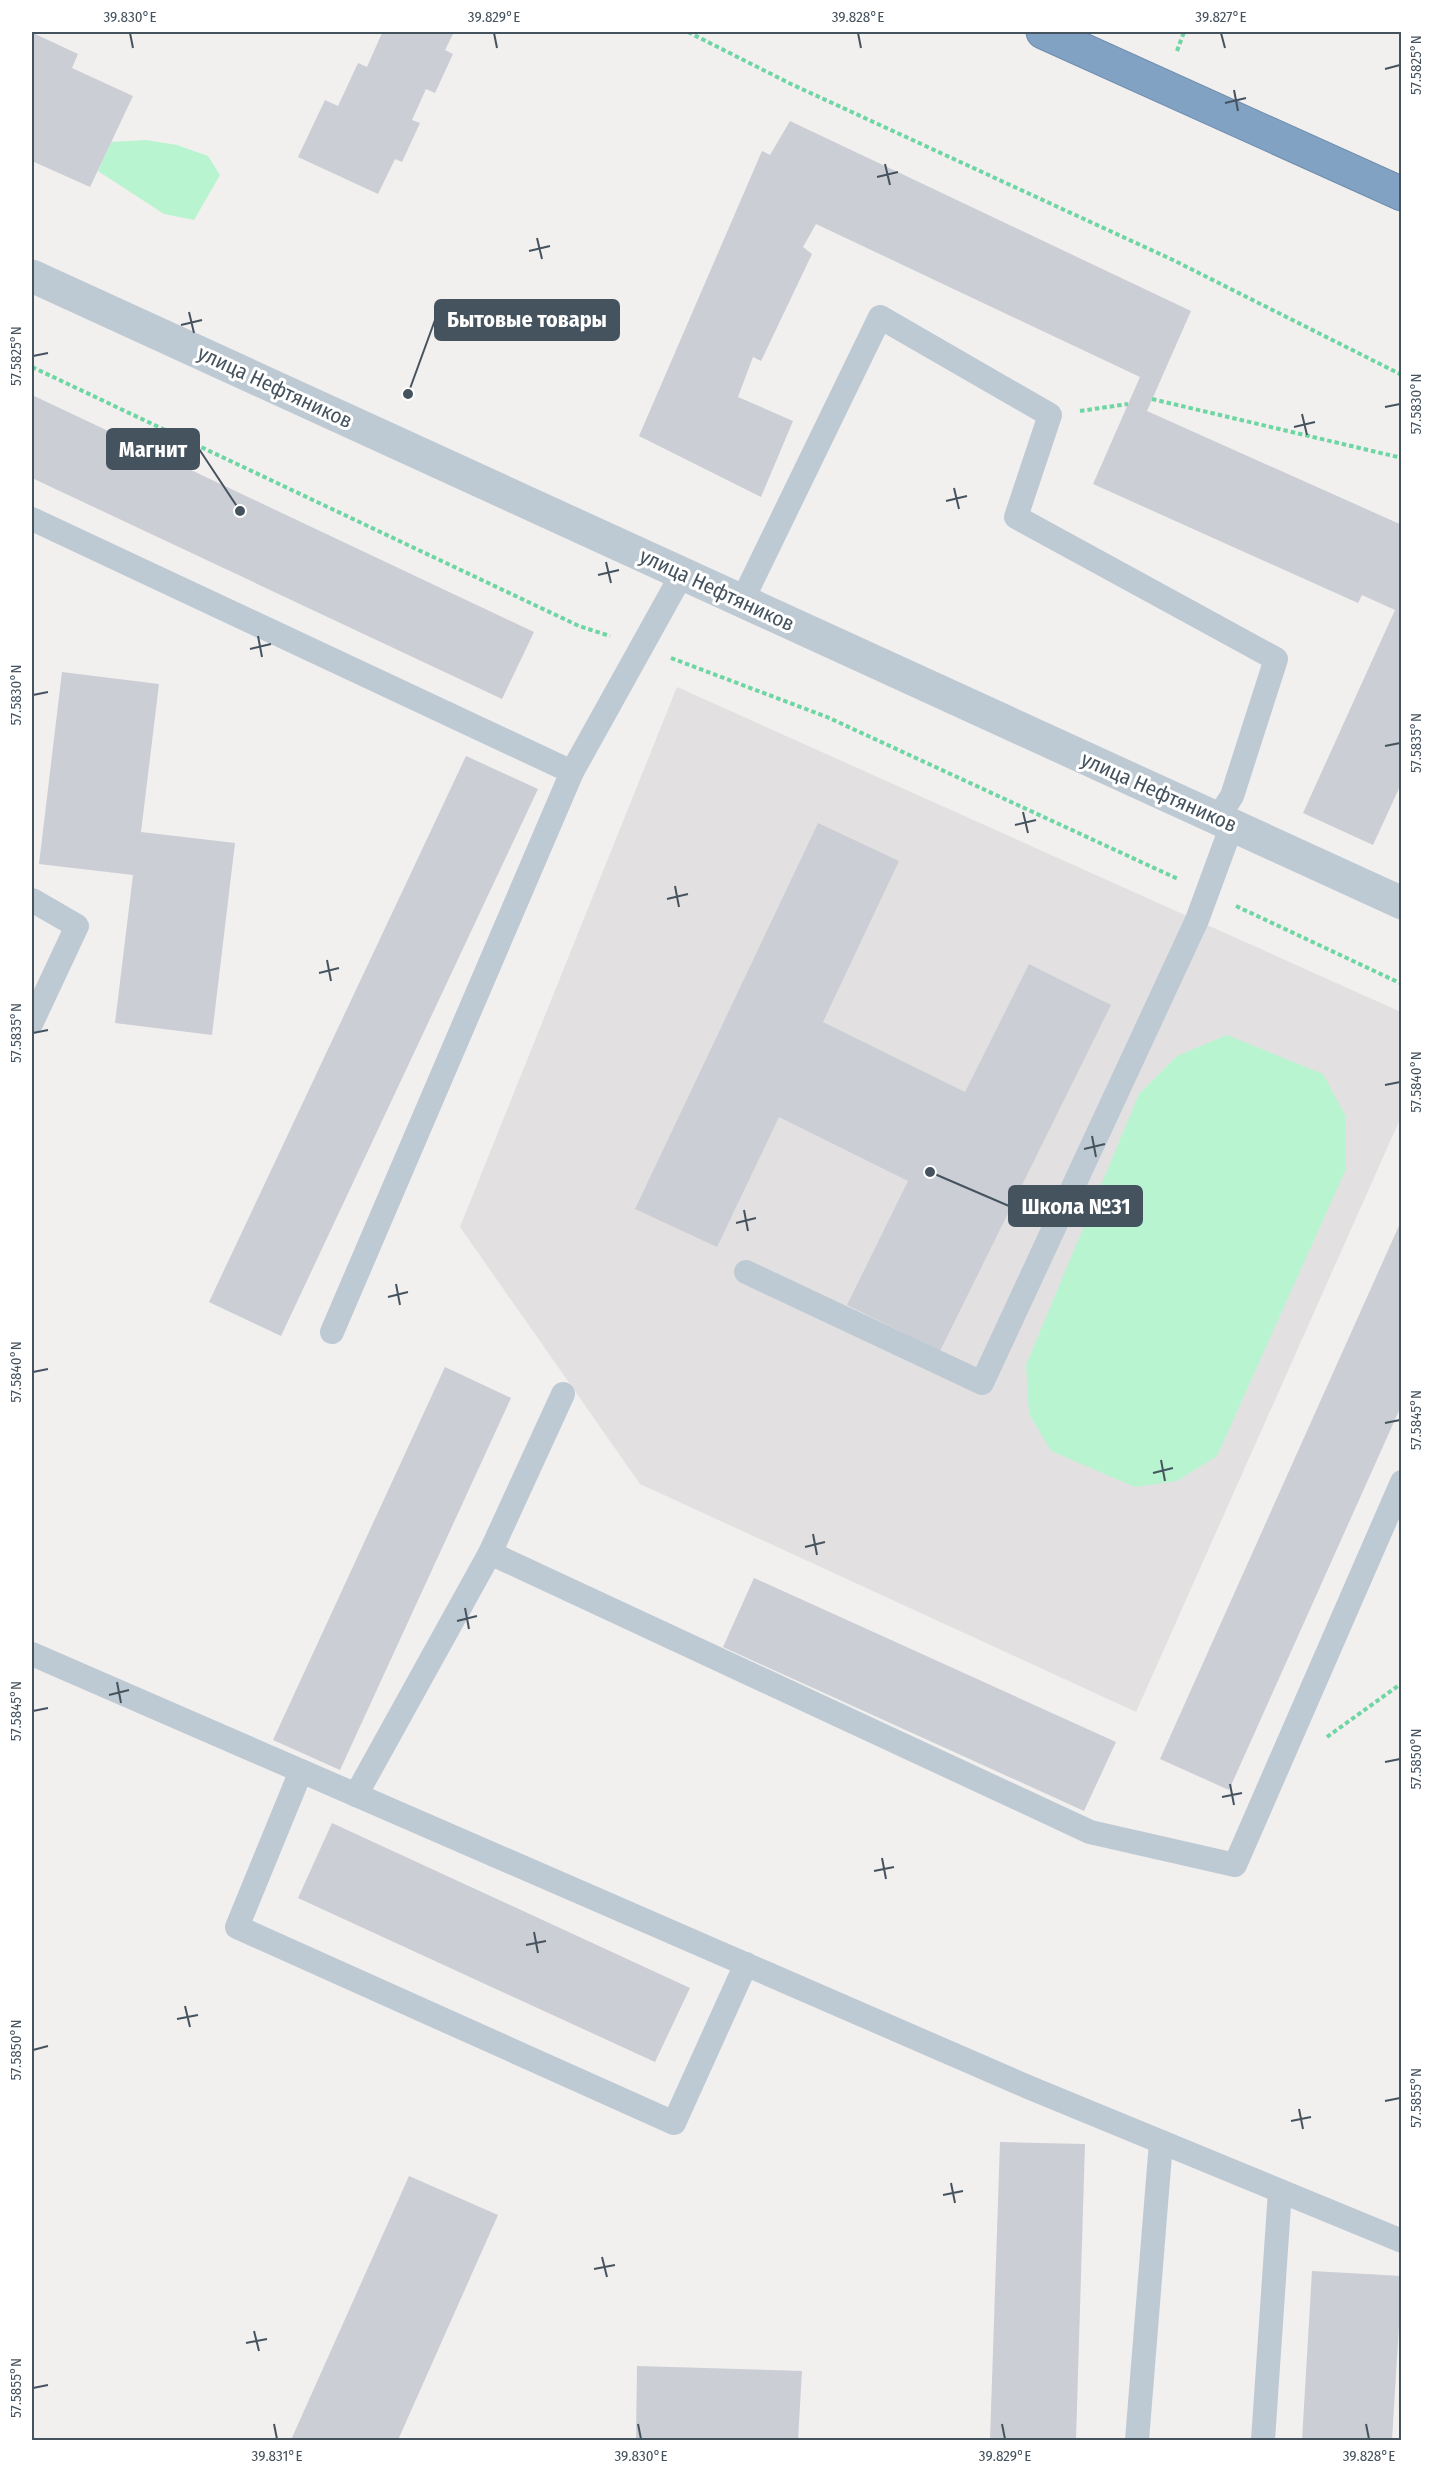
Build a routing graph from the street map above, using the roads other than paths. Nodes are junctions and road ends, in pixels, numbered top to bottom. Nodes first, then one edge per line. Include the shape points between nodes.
1 (1043, 32) edge
2 (1401, 194) edge
3 (32, 276) edge
4 (32, 519) edge
5 (682, 574) junction
6 (742, 601) junction
7 (572, 772) junction
8 (1225, 822) junction
9 (32, 900) edge
10 (1401, 903) edge
11 (32, 1022) edge
12 (746, 1272) dead end
13 (332, 1332) dead end
14 (563, 1394) dead end
15 (1401, 1482) edge
16 (490, 1553) junction
17 (32, 1654) edge
18 (301, 1771) junction
19 (356, 1795) junction
20 (746, 1964) junction
21 (1161, 2142) junction
22 (1280, 2191) junction
23 (1401, 2241) edge
24 (1137, 2440) edge
25 (1263, 2440) edge

1 - 2 highway
3 - 5 street, улица Нефтяников
4 - 7 lane
5 - 6 street, улица Нефтяников
5 - 7 lane
6 - 8 street, улица Нефтяников
6 - 8 lane via 880,317 1050,415 1016,517 1276,659
7 - 13 lane
8 - 10 street, улица Нефтяников
8 - 12 lane via 1207,892 1192,931 982,1383
9 - 11 lane via 77,926
14 - 16 lane
15 - 16 lane via 1234,1865 1090,1832
16 - 19 lane
17 - 18 lane
18 - 19 lane
18 - 20 lane via 237,1927 674,2123
19 - 20 lane
20 - 21 lane
21 - 22 lane
21 - 24 lane
22 - 23 lane
22 - 25 lane

